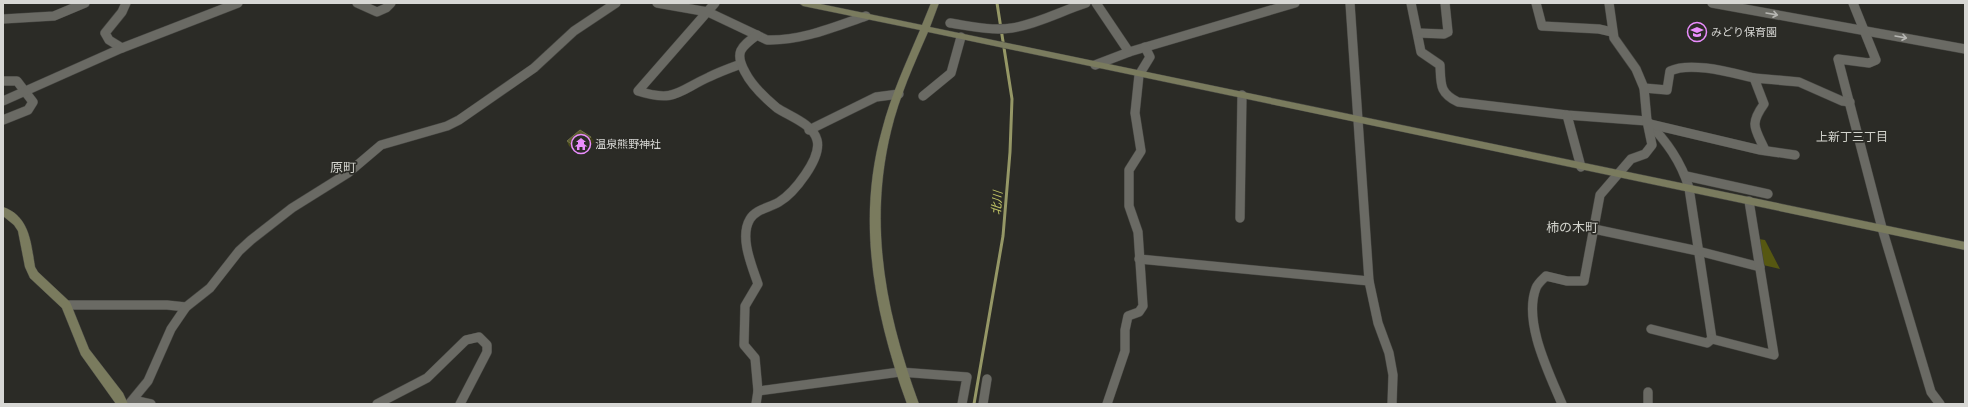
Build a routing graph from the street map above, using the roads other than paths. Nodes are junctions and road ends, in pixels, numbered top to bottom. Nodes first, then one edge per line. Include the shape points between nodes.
1 (85, 3) edge
2 (126, 3) edge
3 (238, 3) edge
4 (357, 3) edge
5 (391, 3) edge
6 (616, 3) edge
7 (657, 3) edge
8 (715, 3) edge
9 (803, 3) edge
10 (935, 3) edge
11 (1086, 3) edge
12 (1096, 3) edge
13 (1295, 3) edge
14 (1350, 3) edge
15 (1411, 3) edge
16 (1445, 3) edge
17 (1536, 3) edge
18 (1609, 3) edge
19 (1712, 3) edge
20 (1853, 3) edge
21 (673, 4) edge
22 (1068, 5) edge
23 (1733, 5) edge
24 (708, 12) junction
25 (866, 16) junction
26 (3, 19) edge
27 (950, 23) dead end
28 (989, 28) junction
29 (925, 29) junction
30 (1863, 30) junction
31 (1612, 32) junction
32 (1418, 33) junction
33 (757, 35) junction
34 (961, 37) junction
35 (982, 41) junction
36 (122, 48) junction
37 (1145, 48) junction
38 (1965, 48) edge
39 (1128, 52) junction
40 (741, 64) junction
41 (1095, 65) junction
42 (1139, 75) junction
43 (1754, 78) junction
44 (3, 81) edge
45 (1644, 88) junction
46 (24, 91) junction
47 (899, 94) junction
48 (923, 96) dead end
49 (1242, 96) junction
50 (3, 101) edge
51 (1850, 102) junction
52 (1567, 115) junction
53 (1357, 119) junction
54 (3, 120) edge
55 (1648, 122) junction
56 (809, 130) junction
57 (1765, 150) junction
58 (1795, 155) dead end
59 (1581, 167) junction
60 (1618, 174) junction
61 (1686, 176) junction
62 (1689, 188) junction
63 (1768, 194) dead end
64 (1750, 201) junction
65 (3, 211) edge
66 (1240, 218) dead end
67 (1882, 228) junction
68 (1594, 229) junction
69 (1965, 246) edge
70 (1698, 251) junction
71 (1139, 259) junction
72 (1760, 267) junction
73 (1369, 281) junction
74 (66, 305) junction
75 (186, 307) junction
76 (1651, 329) dead end
77 (1712, 339) junction
78 (900, 372) junction
79 (987, 379) dead end
80 (758, 391) junction
81 (1648, 392) dead end
82 (131, 402) edge
83 (122, 404) edge
84 (151, 404) edge
85 (376, 404) edge
86 (460, 404) edge
87 (756, 404) edge
88 (913, 404) edge
89 (962, 404) edge
90 (982, 404) edge
91 (1107, 404) edge
92 (1392, 404) edge
93 (1562, 404) edge
94 (1648, 404) edge
95 (1940, 404) edge

1 - 26 street via 65,14 53,17
2 - 36 street via 122,12 105,32 109,40
3 - 36 street
4 - 5 street via 377,12
6 - 75 street via 574,31 534,68 459,120 447,126 389,141 348,173 292,208 239,251 210,288
7 - 21 street
8 - 24 street
9 - 25 street
10 - 29 street
11 - 22 street
12 - 39 street
13 - 37 street
14 - 53 street
15 - 32 street
16 - 32 street via 1448,32
17 - 31 street via 1542,26
18 - 31 street
19 - 23 street
20 - 30 street
21 - 24 street
22 - 28 street via 1043,19 1017,27
23 -> 30 street
24 - 33 street
24 - 40 street via 638,91 654,96 681,93 708,76
25 - 29 street
25 - 33 street via 790,38 772,41
27 - 28 street
28 - 35 street
29 - 34 street
29 - 47 street
30 -> 38 street
30 - 51 street via 1876,60 1869,63 1838,59
31 - 45 street via 1636,69
32 - 52 street via 1421,52 1440,65 1443,92 1447,98 1458,102
33 - 40 street via 740,50
34 - 35 street
34 - 48 street via 951,73
35 - 41 street
36 - 46 street
37 - 39 street
37 - 42 street via 1150,57
39 - 41 street
40 - 56 street via 757,89 780,110
41 - 42 street
42 - 49 street
42 - 71 street via 1135,113 1141,151 1129,170 1129,206 1138,232
43 - 45 street via 1704,69 1676,68 1670,71 1666,90
43 - 51 street via 1799,82
43 - 57 street via 1764,104 1756,114 1755,125
44 - 46 street via 17,81
45 - 55 street
46 - 50 street
46 - 54 street via 32,99 32,106
47 - 56 street via 876,97
47 - 78 street via 886,130 879,161 874,217 876,274 880,299
49 - 53 street
49 - 66 street
51 - 67 street
52 - 55 street
52 - 59 street
53 - 59 street
53 - 73 street
55 - 57 street
55 - 60 street via 1652,145 1650,150 1631,159
55 - 61 street via 1668,143
56 - 80 street via 814,134 818,145 813,162 787,196 756,214 748,224 749,257 758,284 745,306 744,345 755,358
57 - 58 street
59 - 60 street
60 - 62 street
60 - 68 street via 1600,195
61 - 62 street
61 - 63 street
62 - 64 street
62 - 70 street
64 - 67 street
64 - 72 street
65 - 74 street via 18,222 23,230 34,275
67 - 69 street
67 - 95 street via 1931,392
68 - 70 street
68 - 93 street via 1584,281 1567,281 1546,276 1537,287 1534,314 1540,351
70 - 72 street
70 - 77 street
71 - 73 street
71 - 91 street via 1142,306 1139,312 1128,316 1125,351
72 - 77 street via 1774,355
73 - 92 street via 1378,323 1389,353 1393,375
74 - 75 street
74 - 83 street via 85,352 120,397
75 - 82 street via 171,329 148,381
76 - 77 street via 1707,343
78 - 80 street
78 - 88 street
78 - 89 street via 967,377
79 - 90 street
80 - 87 street
81 - 94 street
82 - 84 street
85 - 86 street via 427,378 466,340 479,337 488,345 487,352

